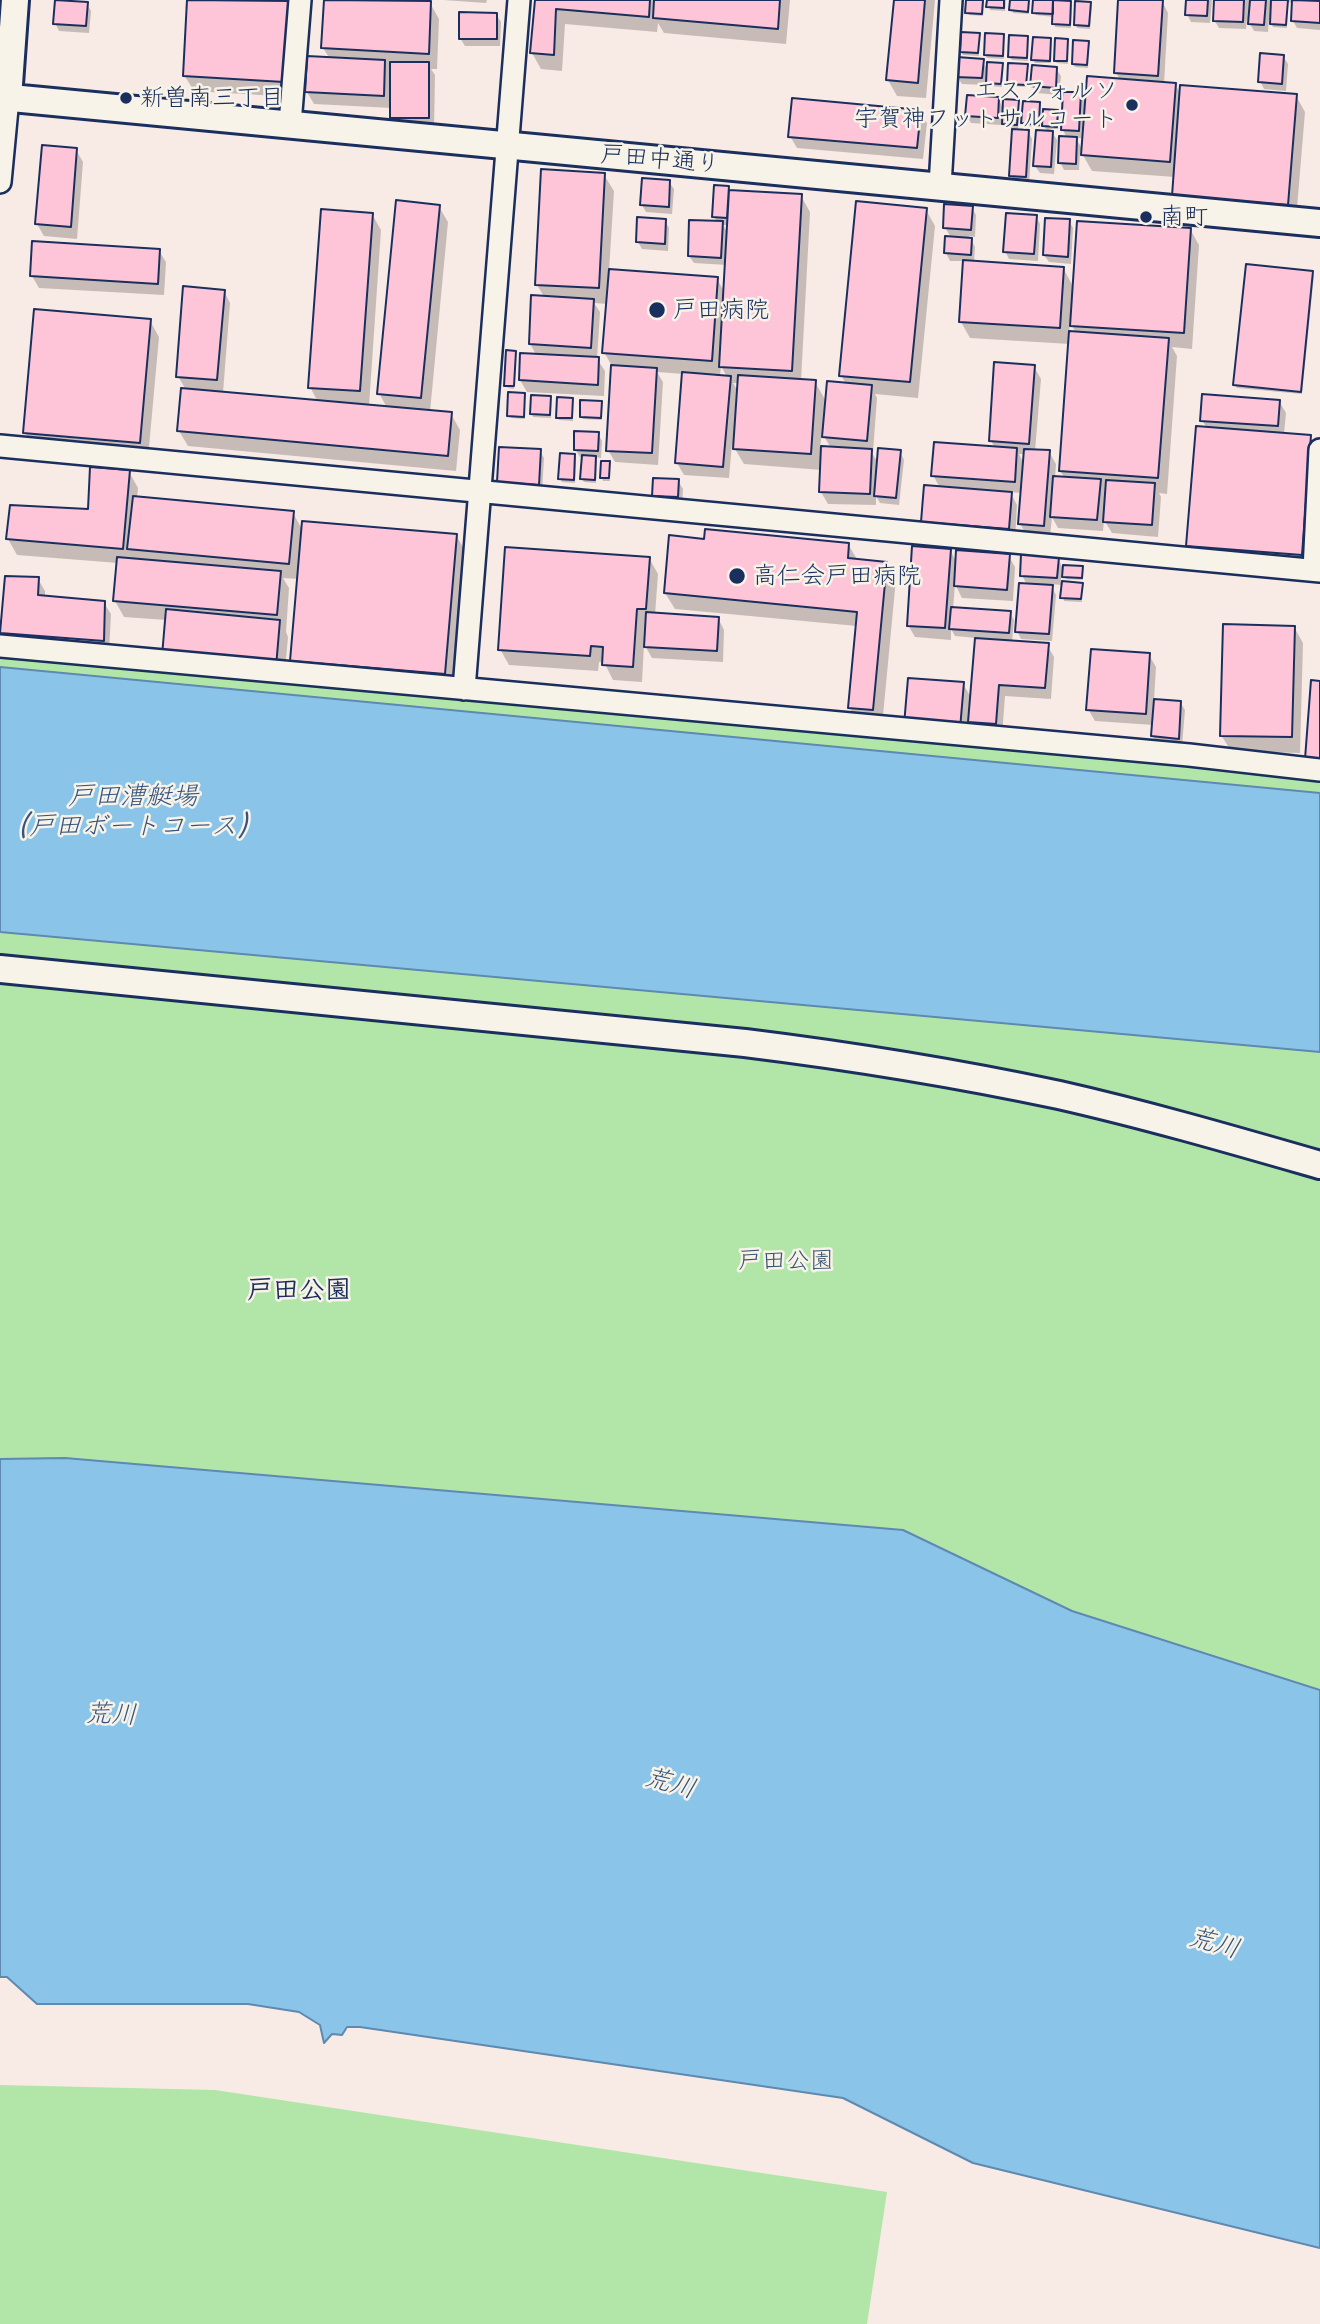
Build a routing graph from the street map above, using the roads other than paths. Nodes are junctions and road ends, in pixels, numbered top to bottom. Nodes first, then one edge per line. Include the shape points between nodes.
1 (15, 0) edge
2 (300, 0) edge
3 (519, 0) edge
4 (951, 0) edge
5 (4, 97) edge
6 (290, 124) junction
7 (508, 145) junction
8 (0, 182) edge
9 (940, 186) junction
10 (1320, 223) edge
11 (0, 446) edge
12 (1320, 450) edge
13 (480, 492) junction
14 (1317, 570) edge
15 (0, 646) edge
16 (464, 689) junction
17 (1320, 770) edge
18 (0, 969) edge
19 (1320, 1165) edge

1 - 5 street
2 - 6 street
3 - 7 street
4 - 9 street
5 - 6 street, 戸田中通り
5 - 8 street
6 - 7 street, 戸田中通り
7 - 9 street, 戸田中通り
7 - 13 street
9 - 10 street, 戸田中通り
11 - 13 street
12 - 14 street
13 - 14 street
13 - 16 street
15 - 16 street
16 - 17 street
18 - 19 street via 835,1054 1060,1096

